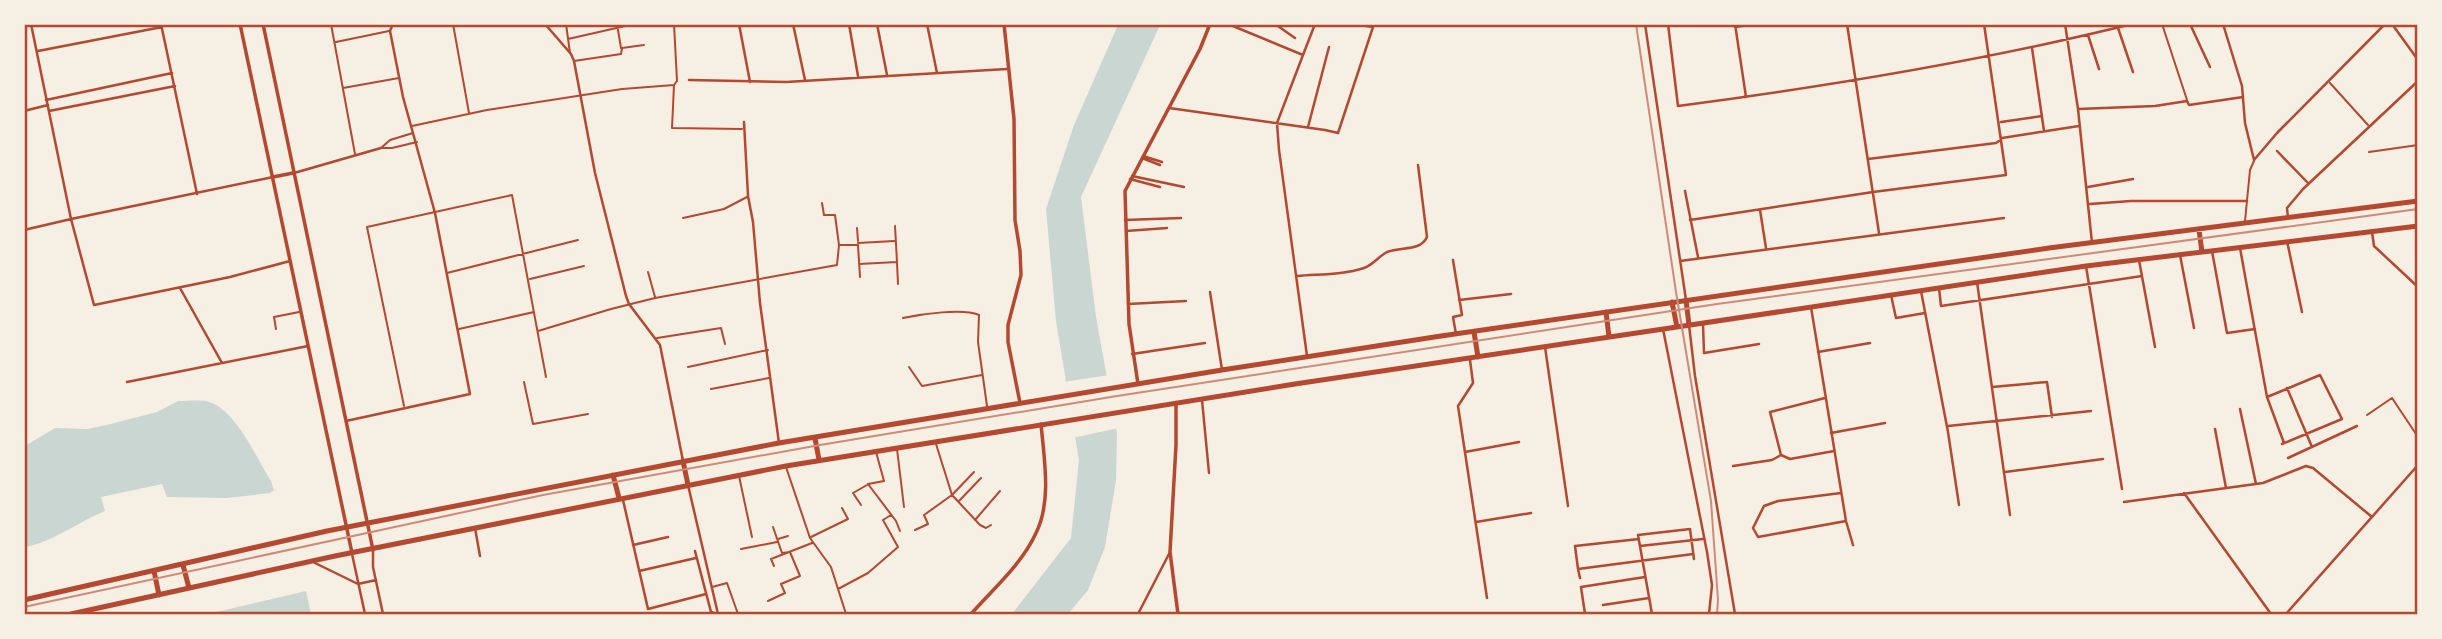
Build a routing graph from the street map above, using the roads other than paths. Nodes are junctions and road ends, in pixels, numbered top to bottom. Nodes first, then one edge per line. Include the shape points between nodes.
1 (31, 24) edge
2 (240, 24) edge
3 (263, 24) edge
4 (331, 24) edge
5 (394, 24) edge
6 (453, 24) edge
7 (545, 24) edge
8 (566, 24) edge
9 (634, 24) edge
10 (674, 24) edge
11 (739, 24) edge
12 (793, 24) edge
13 (849, 24) edge
14 (877, 24) edge
15 (928, 24) edge
16 (1004, 24) edge
17 (1210, 24) edge
18 (1228, 24) edge
19 (1275, 24) edge
20 (1315, 24) edge
21 (1353, 24) edge
22 (1645, 24) edge
23 (1668, 24) edge
24 (1757, 24) edge
25 (1847, 24) edge
26 (1984, 24) edge
27 (2064, 24) edge
28 (2132, 24) edge
29 (2162, 24) edge
30 (2190, 24) edge
31 (2223, 24) edge
32 (2385, 24) edge
33 (2392, 24) edge
34 (162, 26) edge
35 (618, 26) edge
36 (1374, 26) edge
37 (1735, 26) edge
38 (2119, 28) junction
39 (390, 31) junction
40 (2088, 35) junction
41 (1295, 38) dead end
42 (569, 39) junction
43 (2067, 40) junction
44 (335, 43) junction
45 (644, 45) dead end
46 (1329, 47) dead end
47 (622, 48) junction
48 (2032, 48) junction
49 (37, 51) junction
50 (571, 54) junction
51 (1303, 54) junction
52 (1988, 56) junction
53 (2417, 60) edge
54 (574, 61) junction
55 (2210, 67) dead end
56 (1007, 69) junction
57 (2099, 69) dead end
58 (2133, 72) dead end
59 (172, 73) junction
60 (937, 73) junction
61 (887, 75) junction
62 (858, 76) junction
63 (400, 78) junction
64 (1855, 79) junction
65 (690, 80) dead end
66 (805, 80) junction
67 (2328, 81) junction
68 (2417, 81) edge
69 (750, 82) junction
70 (674, 85) junction
71 (175, 86) junction
72 (343, 88) junction
73 (580, 95) junction
74 (1746, 97) junction
75 (2243, 97) junction
76 (46, 100) junction
77 (2189, 104) junction
78 (48, 105) junction
79 (1169, 108) junction
80 (2077, 109) junction
81 (24, 111) edge
82 (49, 111) junction
83 (469, 114) junction
84 (2042, 116) junction
85 (744, 122) dead end
86 (1999, 122) junction
87 (1277, 124) junction
88 (411, 126) junction
89 (2079, 126) junction
90 (2369, 126) junction
91 (1308, 127) junction
92 (743, 129) junction
93 (2045, 131) junction
94 (414, 133) junction
95 (2000, 140) junction
96 (417, 142) junction
97 (2417, 145) edge
98 (381, 148) junction
99 (2277, 151) dead end
100 (2369, 152) dead end
101 (356, 155) junction
102 (1142, 157) junction
103 (1868, 159) junction
104 (2254, 160) junction
105 (1161, 163) dead end
106 (1418, 164) dead end
107 (293, 173) junction
108 (273, 177) junction
109 (1131, 178) junction
110 (2133, 179) dead end
111 (2308, 183) junction
112 (1160, 187) dead end
113 (1184, 187) dead end
114 (2087, 187) junction
115 (1685, 191) dead end
116 (1873, 191) junction
117 (197, 194) junction
118 (748, 196) junction
119 (2247, 201) junction
120 (2417, 201) edge
121 (822, 203) dead end
122 (2089, 204) junction
123 (1760, 209) junction
124 (435, 213) junction
125 (683, 218) dead end
126 (1181, 218) dead end
127 (2004, 218) dead end
128 (71, 219) junction
129 (2288, 219) junction
130 (1125, 220) junction
131 (1690, 220) junction
132 (2244, 225) junction
133 (895, 226) dead end
134 (2417, 226) edge
135 (857, 228) dead end
136 (1167, 228) dead end
137 (24, 230) edge
138 (2199, 230) junction
139 (1126, 231) junction
140 (2372, 232) junction
141 (1879, 233) junction
142 (578, 240) dead end
143 (895, 241) junction
144 (2287, 241) junction
145 (2092, 243) junction
146 (858, 244) junction
147 (839, 245) junction
148 (1766, 248) junction
149 (2240, 248) junction
150 (2212, 251) junction
151 (2202, 252) junction
152 (523, 254) junction
153 (2180, 255) junction
154 (1698, 257) junction
155 (1453, 260) dead end
156 (2139, 260) junction
157 (290, 261) junction
158 (1680, 261) junction
159 (897, 262) junction
160 (859, 264) junction
161 (584, 266) dead end
162 (2086, 266) junction
163 (648, 272) dead end
164 (446, 273) junction
165 (1296, 276) junction
166 (2142, 276) junction
167 (860, 277) dead end
168 (529, 279) junction
169 (758, 279) junction
170 (1977, 282) junction
171 (2089, 283) junction
172 (898, 284) dead end
173 (2417, 287) edge
174 (180, 288) junction
175 (1939, 288) junction
176 (1921, 291) junction
177 (1210, 292) dead end
178 (1511, 294) dead end
179 (1891, 295) junction
180 (655, 298) junction
181 (1979, 299) junction
182 (1459, 300) junction
183 (1686, 300) junction
184 (1186, 301) dead end
185 (1672, 302) junction
186 (629, 304) junction
187 (1128, 304) junction
188 (1811, 307) junction
189 (300, 312) junction
190 (1606, 312) junction
191 (2302, 312) dead end
192 (534, 313) junction
193 (1926, 313) junction
194 (903, 318) dead end
195 (1703, 323) junction
196 (1689, 325) junction
197 (1677, 327) junction
198 (2194, 328) dead end
199 (458, 329) junction
200 (1663, 329) junction
201 (2255, 329) junction
202 (276, 330) dead end
203 (537, 332) junction
204 (1474, 332) junction
205 (1456, 334) junction
206 (1609, 337) junction
207 (656, 338) junction
208 (1205, 343) dead end
209 (1870, 343) dead end
210 (725, 344) dead end
211 (1759, 344) dead end
212 (308, 346) junction
213 (1545, 346) junction
214 (2155, 347) dead end
215 (768, 350) junction
216 (1818, 352) junction
217 (1132, 354) junction
218 (1307, 356) junction
219 (1478, 357) junction
220 (1470, 358) junction
221 (222, 363) junction
222 (688, 366) dead end
223 (909, 367) dead end
224 (1222, 370) junction
225 (983, 375) junction
226 (546, 377) dead end
227 (770, 378) junction
228 (127, 382) dead end
229 (524, 382) dead end
230 (1138, 384) junction
231 (1991, 387) junction
232 (2287, 388) junction
233 (711, 389) dead end
234 (2266, 397) junction
235 (1825, 398) junction
236 (1202, 400) junction
237 (1175, 403) junction
238 (1020, 405) junction
239 (405, 408) junction
240 (2240, 409) dead end
241 (988, 410) junction
242 (2091, 411) dead end
243 (588, 414) dead end
244 (2367, 415) dead end
245 (2052, 417) junction
246 (346, 421) junction
247 (1995, 422) junction
248 (1885, 423) dead end
249 (1041, 424) junction
250 (1947, 426) junction
251 (2357, 426) dead end
252 (2215, 429) dead end
253 (1831, 433) junction
254 (2306, 435) junction
255 (2417, 437) edge
256 (815, 438) junction
257 (1519, 442) dead end
258 (779, 443) junction
259 (936, 443) junction
260 (2312, 447) junction
261 (897, 448) junction
262 (876, 451) junction
263 (1834, 451) junction
264 (1465, 452) junction
265 (1781, 455) junction
266 (2288, 458) dead end
267 (2103, 459) dead end
268 (819, 460) junction
269 (683, 461) junction
270 (2417, 465) edge
271 (786, 466) junction
272 (1733, 466) dead end
273 (974, 472) dead end
274 (2004, 472) junction
275 (1209, 473) dead end
276 (613, 475) junction
277 (739, 475) junction
278 (981, 478) dead end
279 (868, 484) junction
280 (2256, 484) junction
281 (688, 485) junction
282 (2227, 488) junction
283 (2122, 489) dead end
284 (1000, 491) dead end
285 (1841, 493) junction
286 (2184, 493) junction
287 (952, 495) junction
288 (621, 498) junction
289 (958, 502) junction
290 (2124, 502) dead end
291 (861, 505) dead end
292 (1959, 505) dead end
293 (1568, 506) dead end
294 (904, 507) dead end
295 (842, 508) dead end
296 (1531, 513) dead end
297 (891, 514) junction
298 (2010, 514) dead end
299 (2372, 517) junction
300 (1846, 520) junction
301 (975, 521) junction
302 (1476, 522) junction
303 (367, 523) junction
304 (991, 524) dead end
305 (773, 527) dead end
306 (346, 528) junction
307 (475, 528) junction
308 (915, 530) dead end
309 (900, 531) dead end
310 (788, 536) dead end
311 (668, 537) dead end
312 (752, 537) dead end
313 (810, 538) junction
314 (1639, 539) junction
315 (1704, 539) junction
316 (1692, 540) junction
317 (777, 541) junction
318 (813, 542) junction
319 (633, 545) junction
320 (1853, 545) dead end
321 (1640, 546) junction
322 (741, 549) dead end
323 (373, 550) junction
324 (695, 551) dead end
325 (790, 551) junction
326 (1170, 552) junction
327 (352, 554) junction
328 (480, 556) dead end
329 (696, 558) junction
330 (312, 561) junction
331 (1643, 561) junction
332 (183, 565) junction
333 (774, 566) dead end
334 (1578, 569) junction
335 (154, 571) junction
336 (639, 571) junction
337 (1646, 577) junction
338 (1580, 578) dead end
339 (376, 580) junction
340 (358, 584) junction
341 (189, 588) junction
342 (711, 588) junction
343 (838, 589) junction
344 (706, 594) junction
345 (159, 595) junction
346 (1486, 598) dead end
347 (1650, 598) junction
348 (24, 600) edge
349 (768, 601) dead end
350 (1603, 605) dead end
351 (71, 614) edge
352 (365, 614) edge
353 (383, 614) edge
354 (718, 614) edge
355 (738, 614) edge
356 (846, 614) edge
357 (971, 614) edge
358 (1138, 614) edge
359 (1178, 614) edge
360 (1585, 614) edge
361 (1652, 614) edge
362 (1700, 614) edge
363 (1709, 614) edge
364 (1735, 614) edge
365 (2271, 614) edge
366 (2286, 614) edge

1 - 49 street
2 - 108 street
3 - 107 street
4 - 44 lane
5 - 39 street
6 - 83 lane
7 - 50 street
8 - 42 lane
9 - 35 lane
10 - 70 lane
11 - 69 street
12 - 66 street
13 - 62 street
14 - 61 street
15 - 60 street
16 - 56 street
17 - 79 street
18 - 51 street
19 - 41 street
20 - 51 street
21 - 36 street
22 - 158 street
23 - 74 street via 1678,106
24 - 37 street
25 - 64 street
26 - 52 street
27 - 43 street
28 - 38 street
29 - 77 lane
30 - 55 street
31 - 75 street
32 - 67 street
33 - 53 street
34 - 49 street
34 - 59 street
35 - 42 lane
35 - 47 lane
36 - 91 street via 1338,133
37 - 74 street
38 - 40 street
38 - 58 street
39 - 44 lane
39 - 63 street
40 - 43 street
40 - 57 street
42 - 50 lane
43 - 48 street
43 - 80 street
44 - 72 lane
45 - 47 lane
46 - 91 street
47 - 54 lane via 621,54
48 - 52 street
48 - 84 street
49 - 76 street
50 - 54 street
51 - 87 street
52 - 64 street
52 - 86 street
54 - 73 street
56 - 60 street
56 - 238 street via 1014,120 1015,220 1021,275 1008,333
59 - 71 street
59 - 76 street
60 - 61 street
61 - 62 street
62 - 66 street
63 - 72 lane
63 - 88 street
64 - 74 street
64 - 103 street
65 - 69 street
66 - 69 street
67 - 90 lane
67 - 104 street
68 - 90 street
70 - 73 lane
70 - 92 lane via 673,128
71 - 82 street
71 - 117 street
72 - 101 lane
73 - 83 lane
73 - 186 street
75 - 77 street
75 - 104 street
76 - 78 street
77 - 80 street
78 - 81 street
78 - 82 street
79 - 87 street
79 - 102 street
80 - 89 street
82 - 128 street
83 - 88 lane
84 - 86 street
84 - 93 street
85 - 92 street
86 - 95 street
87 - 91 street
87 - 165 street
88 - 94 street
89 - 93 street
89 - 114 street
90 - 111 street
92 - 118 street
93 - 95 street
94 - 96 street
94 - 98 lane via 390,140
95 - 103 street
95 - 116 street via 2006,175
96 - 98 lane
96 - 124 street
97 - 100 lane
98 - 101 street
99 - 111 street
101 - 107 street
102 - 105 street
102 - 109 street
103 - 116 street
104 - 119 lane
106 - 165 street via 1425,242 1388,252 1367,267
107 - 108 street
107 - 246 street
108 - 117 street
108 - 157 street
109 - 112 street
109 - 113 street
109 - 130 street via 1125,191
110 - 114 street
111 - 129 street via 2287,208
114 - 122 street
115 - 131 street
116 - 123 street
116 - 141 street
117 - 128 street
118 - 125 lane via 724,209
118 - 169 street
119 - 122 street
119 - 132 lane
120 - 129 highway
121 - 147 lane via 824,215 835,215
122 - 145 street
123 - 131 street
123 - 148 street
124 - 152 lane via 512,195
124 - 164 street
124 - 239 lane via 367,228
126 - 130 street
127 - 141 street
128 - 137 street
128 - 174 street via 94,305
129 - 132 highway
130 - 139 street
131 - 154 street
132 - 138 highway
133 - 143 lane
134 - 140 highway
135 - 146 lane
136 - 139 street
138 - 145 highway
138 - 151 highway
139 - 187 street
140 - 144 highway
140 - 173 street via 2374,246
141 - 148 street
142 - 152 lane
143 - 146 lane
143 - 159 lane
144 - 149 highway
144 - 191 street
145 - 183 highway
146 - 147 lane
146 - 160 lane
147 - 169 lane via 835,265
148 - 154 street
149 - 150 highway
149 - 201 street
150 - 151 highway
150 - 201 street via 2227,333
151 - 153 highway
152 - 164 lane
152 - 168 lane
153 - 156 highway
153 - 198 street
154 - 158 street
155 - 182 street
156 - 162 highway
156 - 166 street
157 - 174 street
157 - 189 street
158 - 183 street
159 - 160 lane
159 - 172 lane
160 - 167 lane
161 - 168 lane
162 - 170 highway
162 - 171 street
163 - 180 lane
164 - 199 street
165 - 218 street
166 - 171 street
166 - 214 street
168 - 192 lane
169 - 180 lane
169 - 215 street
170 - 175 highway
170 - 181 street
171 - 181 street
171 - 283 street
174 - 221 street
175 - 176 highway
175 - 181 street via 1941,306
176 - 179 highway
176 - 193 street
177 - 224 street
178 - 182 street
179 - 188 highway
179 - 193 street via 1896,318
180 - 186 lane
181 - 231 street
182 - 205 street via 1462,315 1453,317
183 - 185 highway
183 - 196 highway
184 - 187 street
185 - 190 highway
185 - 197 highway
186 - 203 lane
186 - 207 street
187 - 217 street
188 - 195 highway
188 - 216 street
189 - 202 lane via 274,317
189 - 212 street
190 - 204 highway
190 - 206 highway
192 - 199 lane
192 - 203 lane
193 - 250 street
194 - 225 lane via 923,313 979,315
195 - 196 highway
195 - 211 street via 1704,353
196 - 197 highway
196 - 364 street
197 - 200 highway
199 - 239 street via 470,394
200 - 206 highway
200 - 315 street
201 - 234 street
203 - 226 lane
204 - 205 highway
204 - 219 highway
205 - 218 highway
206 - 213 highway
207 - 210 lane via 722,328
207 - 269 street
208 - 217 street
209 - 216 street
212 - 221 street
212 - 306 street
213 - 219 highway
213 - 293 street
215 - 222 lane
215 - 227 street
216 - 235 street
217 - 230 street
218 - 224 highway
219 - 220 highway
220 - 236 highway
220 - 264 street via 1473,383 1458,406
221 - 228 street
223 - 225 lane via 922,386
224 - 230 highway
225 - 241 lane
227 - 233 lane
227 - 258 street
229 - 243 lane via 533,424
230 - 238 highway
231 - 245 street via 2046,382
231 - 247 street
232 - 234 street
232 - 254 street
232 - 254 street via 2320,376 2342,419
234 - 254 street via 2283,444
235 - 253 street
235 - 265 street via 1770,412
236 - 237 highway
236 - 275 street
237 - 249 highway
237 - 326 street
238 - 241 highway
239 - 246 street
240 - 280 street
241 - 256 highway
242 - 245 street
244 - 255 lane via 2392,398
245 - 247 street
246 - 303 street
247 - 250 street
247 - 274 street
248 - 253 street
249 - 259 highway
249 - 357 street via 1045,489 1038,531 1020,559
250 - 292 street
251 - 260 street
252 - 282 street
253 - 263 street
254 - 260 street
256 - 258 highway
256 - 268 highway
257 - 264 street
258 - 269 highway
259 - 261 highway
259 - 287 lane
260 - 266 street
261 - 262 highway
261 - 294 lane
262 - 268 highway
262 - 279 lane via 884,481
263 - 265 street via 1790,459
263 - 285 street
264 - 302 street
265 - 272 street
267 - 274 street
268 - 271 highway
269 - 276 highway
269 - 281 highway
270 - 299 street
271 - 277 highway
271 - 313 lane
273 - 287 lane
274 - 298 street
276 - 288 highway
276 - 303 highway
277 - 281 highway
277 - 312 lane
278 - 289 lane
279 - 291 lane via 853,493
279 - 297 lane
280 - 282 street
280 - 299 street via 2313,468
281 - 288 highway
281 - 342 street
282 - 286 street
284 - 301 lane
285 - 300 street
285 - 300 street via 1764,506 1753,528 1758,537
286 - 290 street
286 - 365 street
287 - 289 lane
287 - 308 lane via 924,514 928,524
288 - 307 highway
288 - 319 street
289 - 301 lane
295 - 313 lane via 848,519
296 - 302 street
297 - 309 lane
297 - 343 lane via 883,520 898,547 868,573
299 - 366 street
300 - 320 street
301 - 304 lane via 986,528
302 - 346 street
303 - 306 highway
303 - 323 street
305 - 317 lane
306 - 327 street
306 - 332 highway
307 - 323 highway
307 - 328 street
310 - 317 lane
311 - 319 street
313 - 318 lane
314 - 316 street via 1638,535 1690,529
314 - 321 street
314 - 334 street via 1575,546
315 - 316 street
315 - 363 street via 1712,586
316 - 321 street
316 - 331 street via 1693,556
317 - 322 lane
317 - 325 lane via 782,553
318 - 325 lane
318 - 343 lane via 831,567
319 - 336 street
321 - 331 street
323 - 327 highway
323 - 339 street
324 - 329 street
325 - 333 lane via 771,559
325 - 349 lane via 800,576 781,584 785,593
326 - 358 street
326 - 359 street
327 - 330 highway
327 - 340 street
329 - 336 street
329 - 344 street
330 - 340 street
330 - 341 highway
331 - 334 street
331 - 337 street
332 - 335 highway
332 - 341 highway
334 - 338 street
335 - 345 highway
335 - 348 highway
336 - 344 street via 648,610
337 - 347 street
337 - 360 street via 1581,587
339 - 340 street
339 - 353 street
340 - 352 street
341 - 345 highway
342 - 354 street
342 - 355 lane via 727,583
343 - 356 lane
344 - 354 street via 711,611
345 - 351 highway
347 - 350 street
347 - 361 street
362 - 363 street

